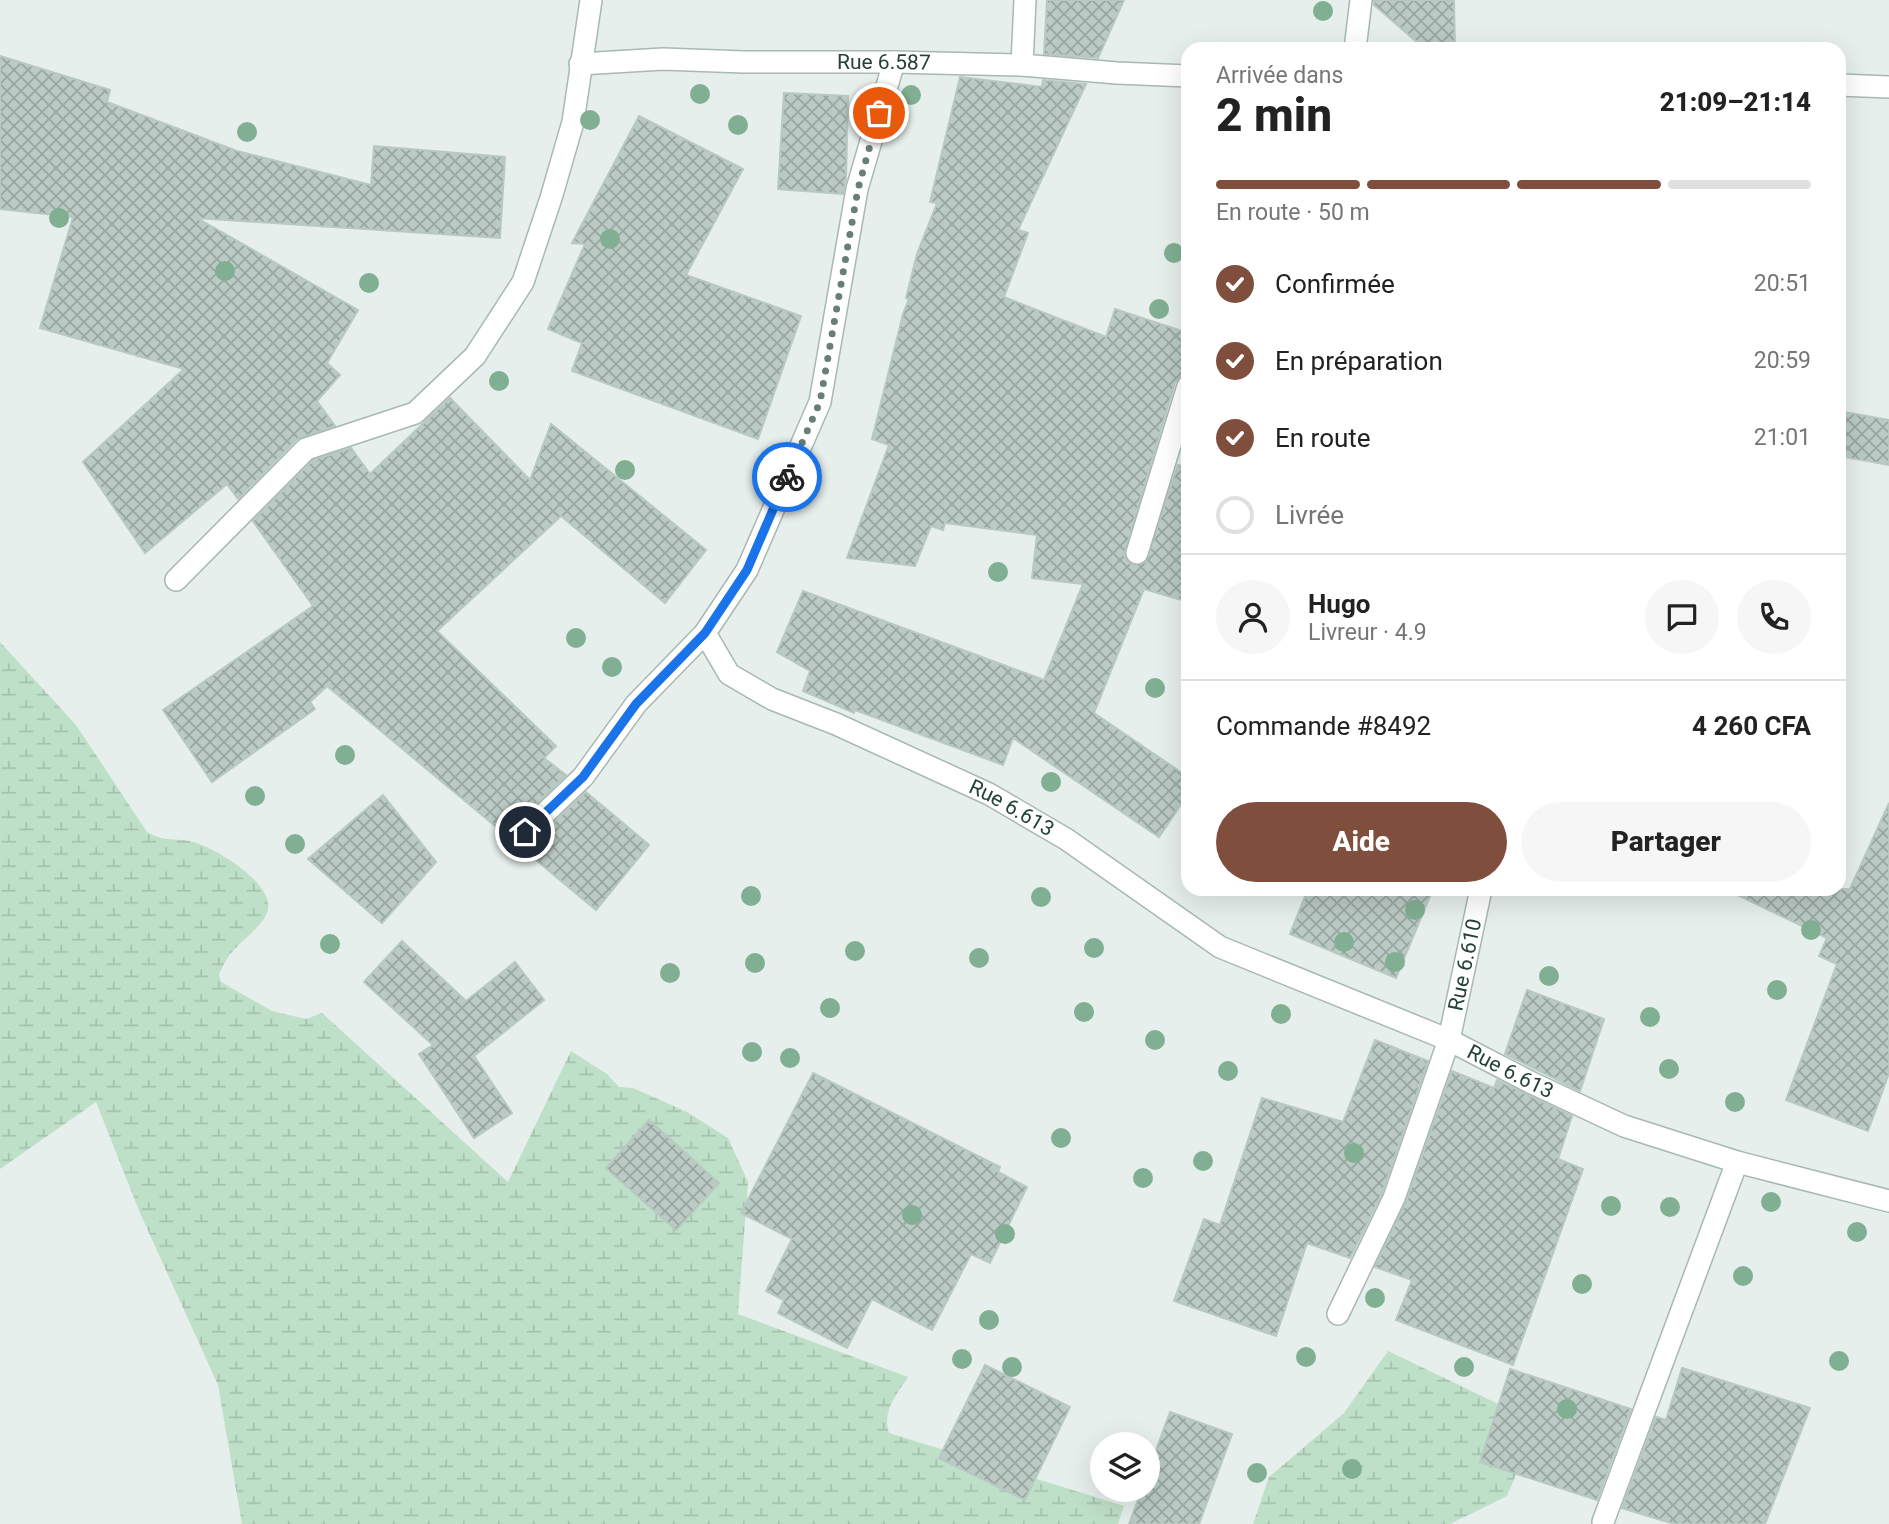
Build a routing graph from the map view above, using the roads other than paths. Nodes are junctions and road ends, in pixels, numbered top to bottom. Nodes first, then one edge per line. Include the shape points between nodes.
1 (590, 0) edge
2 (1025, 0) edge
3 (1361, 0) edge
4 (1356, 42) edge
5 (894, 62) junction
6 (580, 64) junction
7 (1022, 65) junction
8 (1181, 76) edge
9 (1846, 85) edge
10 (1889, 87) edge
11 (1181, 409) edge
12 (1137, 553) dead end
13 (176, 580) dead end
14 (705, 633) junction
15 (525, 832) dead end
16 (1480, 896) edge
17 (1449, 1040) junction
18 (1737, 1161) junction
19 (1889, 1201) edge
20 (1338, 1314) dead end
21 (1603, 1522) dead end

1 - 6 street
2 - 7 street
3 - 4 street
5 - 6 street, Rue 6.587 via 663,59
5 - 7 street, Rue 6.587
5 - 14 street via 858,189 820,402 747,570
6 - 13 street via 573,122 523,282 475,356 415,413 306,449
7 - 8 street, Rue 6.587
9 - 10 street
11 - 12 street
14 - 15 street via 636,704 583,777
14 - 17 street, Rue 6.613 via 729,674 772,699 989,794 1066,839 1220,947
16 - 17 street, Rue 6.610
17 - 18 street, Rue 6.613 via 1624,1126
17 - 20 street, Rue 6.610 via 1394,1198
18 - 19 street, Rue 6.613
18 - 21 street

